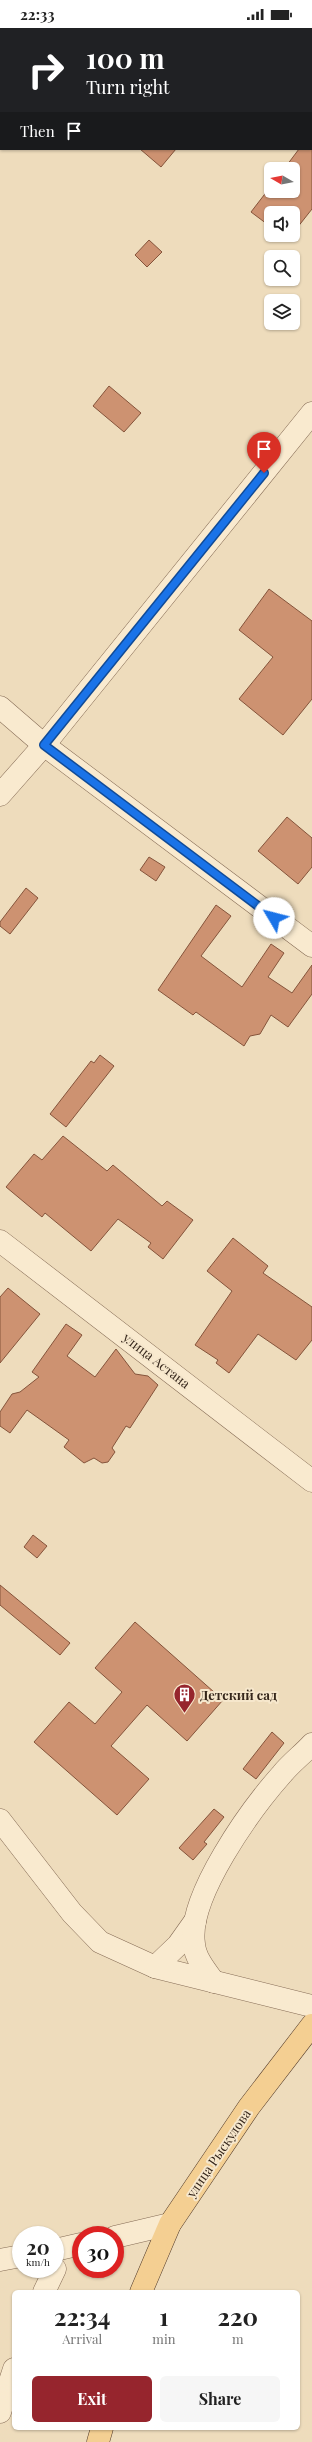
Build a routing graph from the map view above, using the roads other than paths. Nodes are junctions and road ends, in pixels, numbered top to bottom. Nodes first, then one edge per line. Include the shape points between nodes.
1 (312, 413) edge
2 (0, 707) edge
3 (44, 745) junction
4 (0, 794) edge
5 (312, 946) edge
6 (0, 1241) edge
7 (312, 1481) edge
8 (312, 1744) edge
9 (0, 1820) edge
10 (196, 1920) junction
11 (155, 1967) junction
12 (214, 1982) junction
13 (312, 2006) edge
14 (312, 2025) edge
15 (170, 2224) junction
16 (124, 2235) edge
17 (12, 2258) edge
18 (0, 2260) edge
19 (51, 2278) edge
20 (45, 2290) edge
21 (142, 2290) edge
22 (12, 2375) edge
23 (0, 2412) edge
24 (101, 2430) edge
25 (98, 2442) edge

1 - 3 street
2 - 3 street
3 - 4 street
3 - 5 street
6 - 7 street, улица Астана
8 - 10 street via 283,1773 255,1807 208,1883 197,1910
9 - 11 street via 72,1913 100,1942
10 - 11 street via 178,1945
10 - 12 street via 194,1944 201,1965
11 - 12 street
12 - 13 street
14 - 15 main road, улица Рыскулова via 249,2107
15 - 16 street
15 - 21 main road, улица Рыскулова
17 - 18 street
19 - 20 street
22 - 23 street
24 - 25 main road

